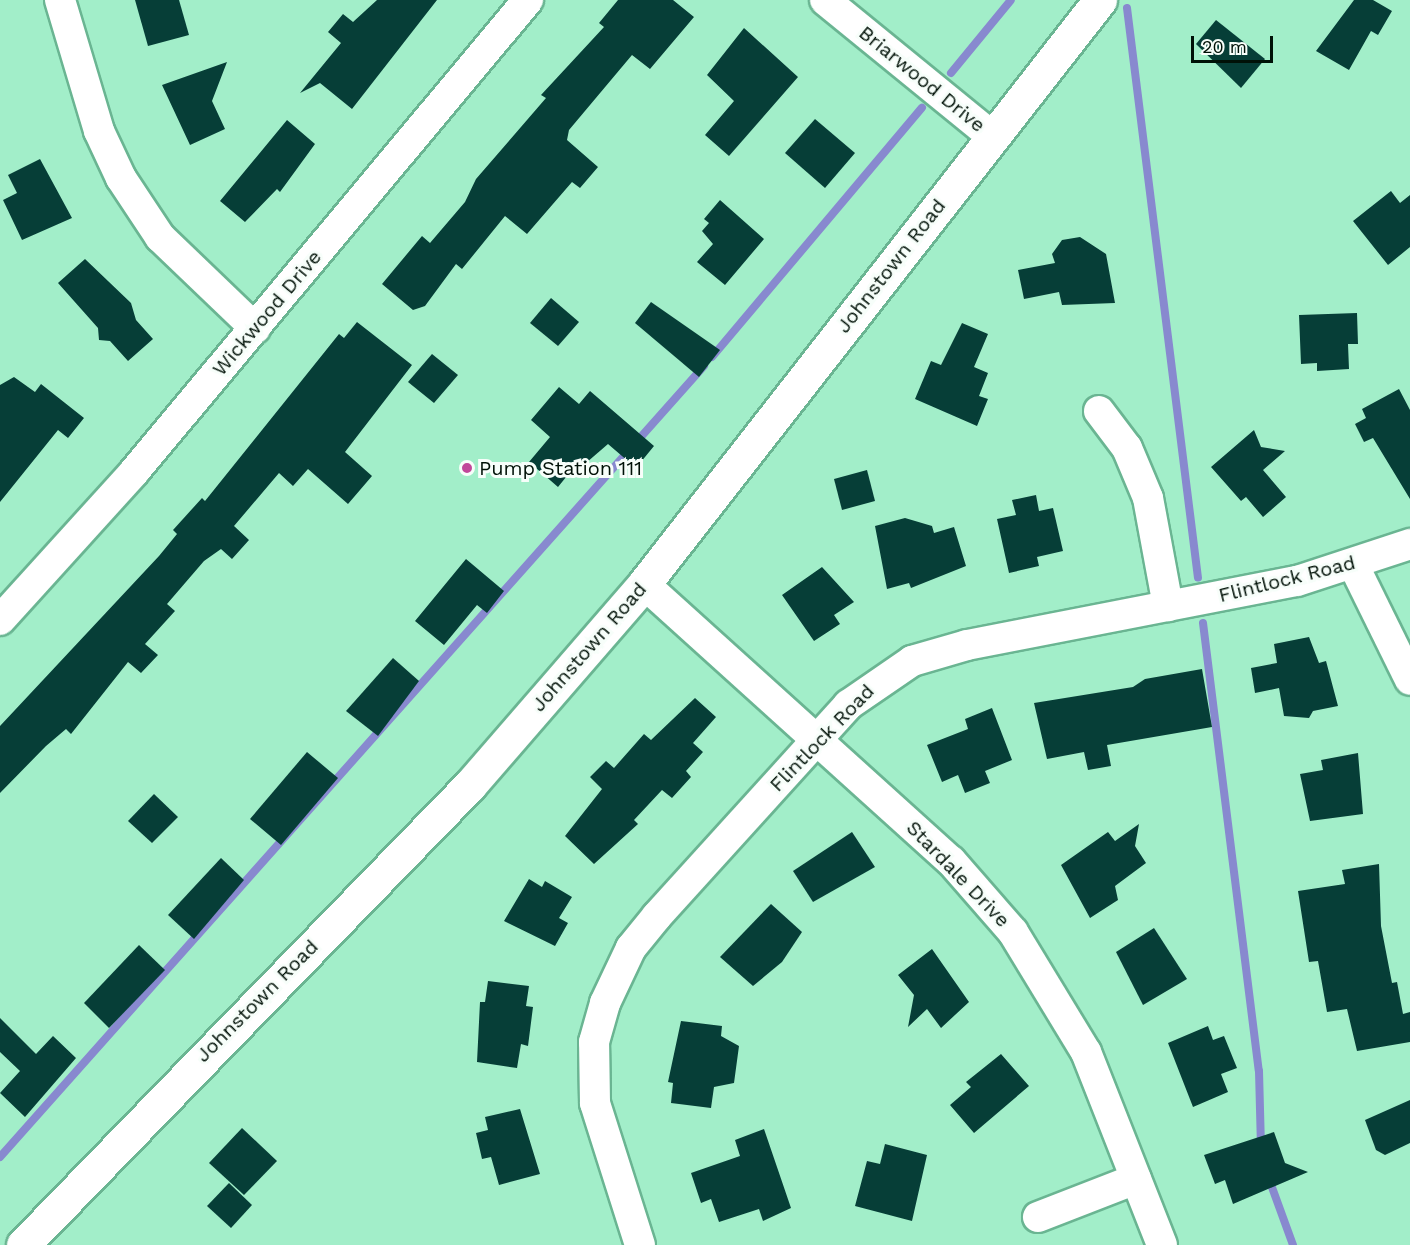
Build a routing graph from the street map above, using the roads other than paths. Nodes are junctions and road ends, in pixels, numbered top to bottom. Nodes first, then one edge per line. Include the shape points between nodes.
1 (60, 0) edge
2 (528, 0) edge
3 (825, 0) edge
4 (1100, 0) edge
5 (992, 136) junction
6 (255, 328) junction
7 (1099, 411) dead end
8 (1410, 544) edge
9 (1353, 564) junction
10 (644, 584) junction
11 (1168, 606) junction
12 (0, 620) edge
13 (1410, 680) edge
14 (815, 738) junction
15 (1136, 1179) junction
16 (1038, 1217) dead end
17 (23, 1245) edge
18 (640, 1245) edge
19 (1162, 1245) edge

1 - 6 street via 99,131 121,178 160,237
2 - 6 street, Wickwood Drive
3 - 5 street, Briarwood Drive
4 - 5 main road, Johnstown Road
5 - 10 main road, Johnstown Road
6 - 12 street, Wickwood Drive
7 - 11 street via 1127,448 1148,498
8 - 9 street, Flintlock Road
9 - 11 street, Flintlock Road
9 - 13 street
10 - 14 street, Stardale Drive
10 - 17 main road, Johnstown Road via 470,785
11 - 14 street, Flintlock Road via 966,645 912,661 878,680
14 - 15 street, Stardale Drive via 951,861 1013,932 1086,1052
14 - 18 street, Flintlock Road via 644,932 605,1002 594,1042 595,1104
15 - 16 street
15 - 19 street, Stardale Drive

